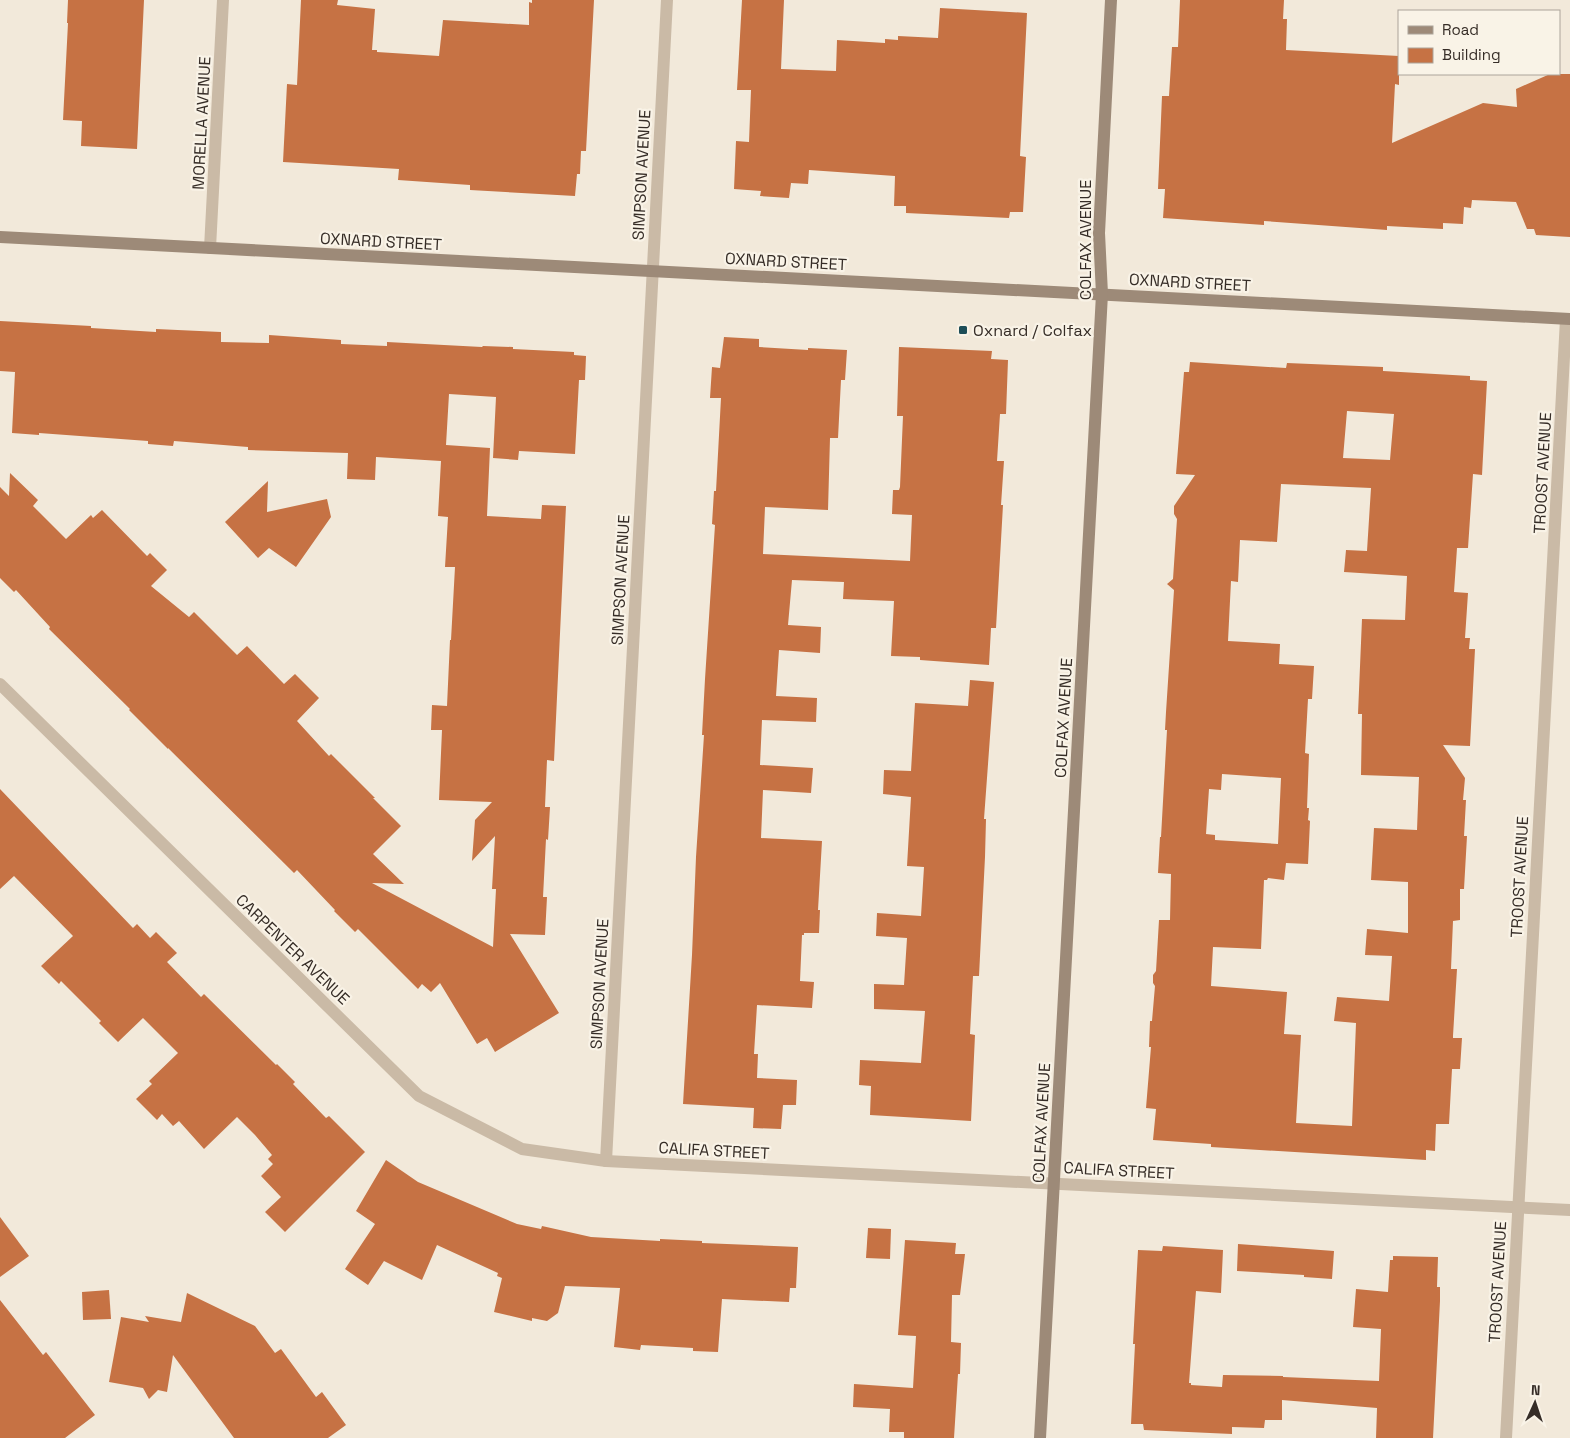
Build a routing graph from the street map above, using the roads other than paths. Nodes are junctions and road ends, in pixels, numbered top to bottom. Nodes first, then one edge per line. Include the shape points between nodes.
1 (223, 0) edge
2 (667, 0) edge
3 (1111, 0) edge
4 (0, 237) edge
5 (210, 248) junction
6 (653, 271) junction
7 (1102, 294) junction
8 (1568, 319) edge
9 (0, 684) edge
10 (606, 1161) junction
11 (1054, 1183) junction
12 (1517, 1207) junction
13 (1570, 1210) edge
14 (1040, 1438) edge
15 (1506, 1438) edge

1 - 5 street, MORELLA AVENUE
2 - 6 street, SIMPSON AVENUE
3 - 7 main road, COLFAX AVENUE via 1099,233
4 - 5 main road, OXNARD STREET
5 - 6 main road, OXNARD STREET
6 - 7 main road, OXNARD STREET
6 - 10 street, SIMPSON AVENUE
7 - 8 main road, OXNARD STREET
7 - 11 main road, COLFAX AVENUE
8 - 12 street, TROOST AVENUE
9 - 10 street, CARPENTER AVENUE via 419,1096 522,1148
10 - 11 street, CALIFA STREET
11 - 12 street, CALIFA STREET
11 - 14 main road, COLFAX AVENUE
12 - 13 street, CALIFA STREET
12 - 15 street, TROOST AVENUE

